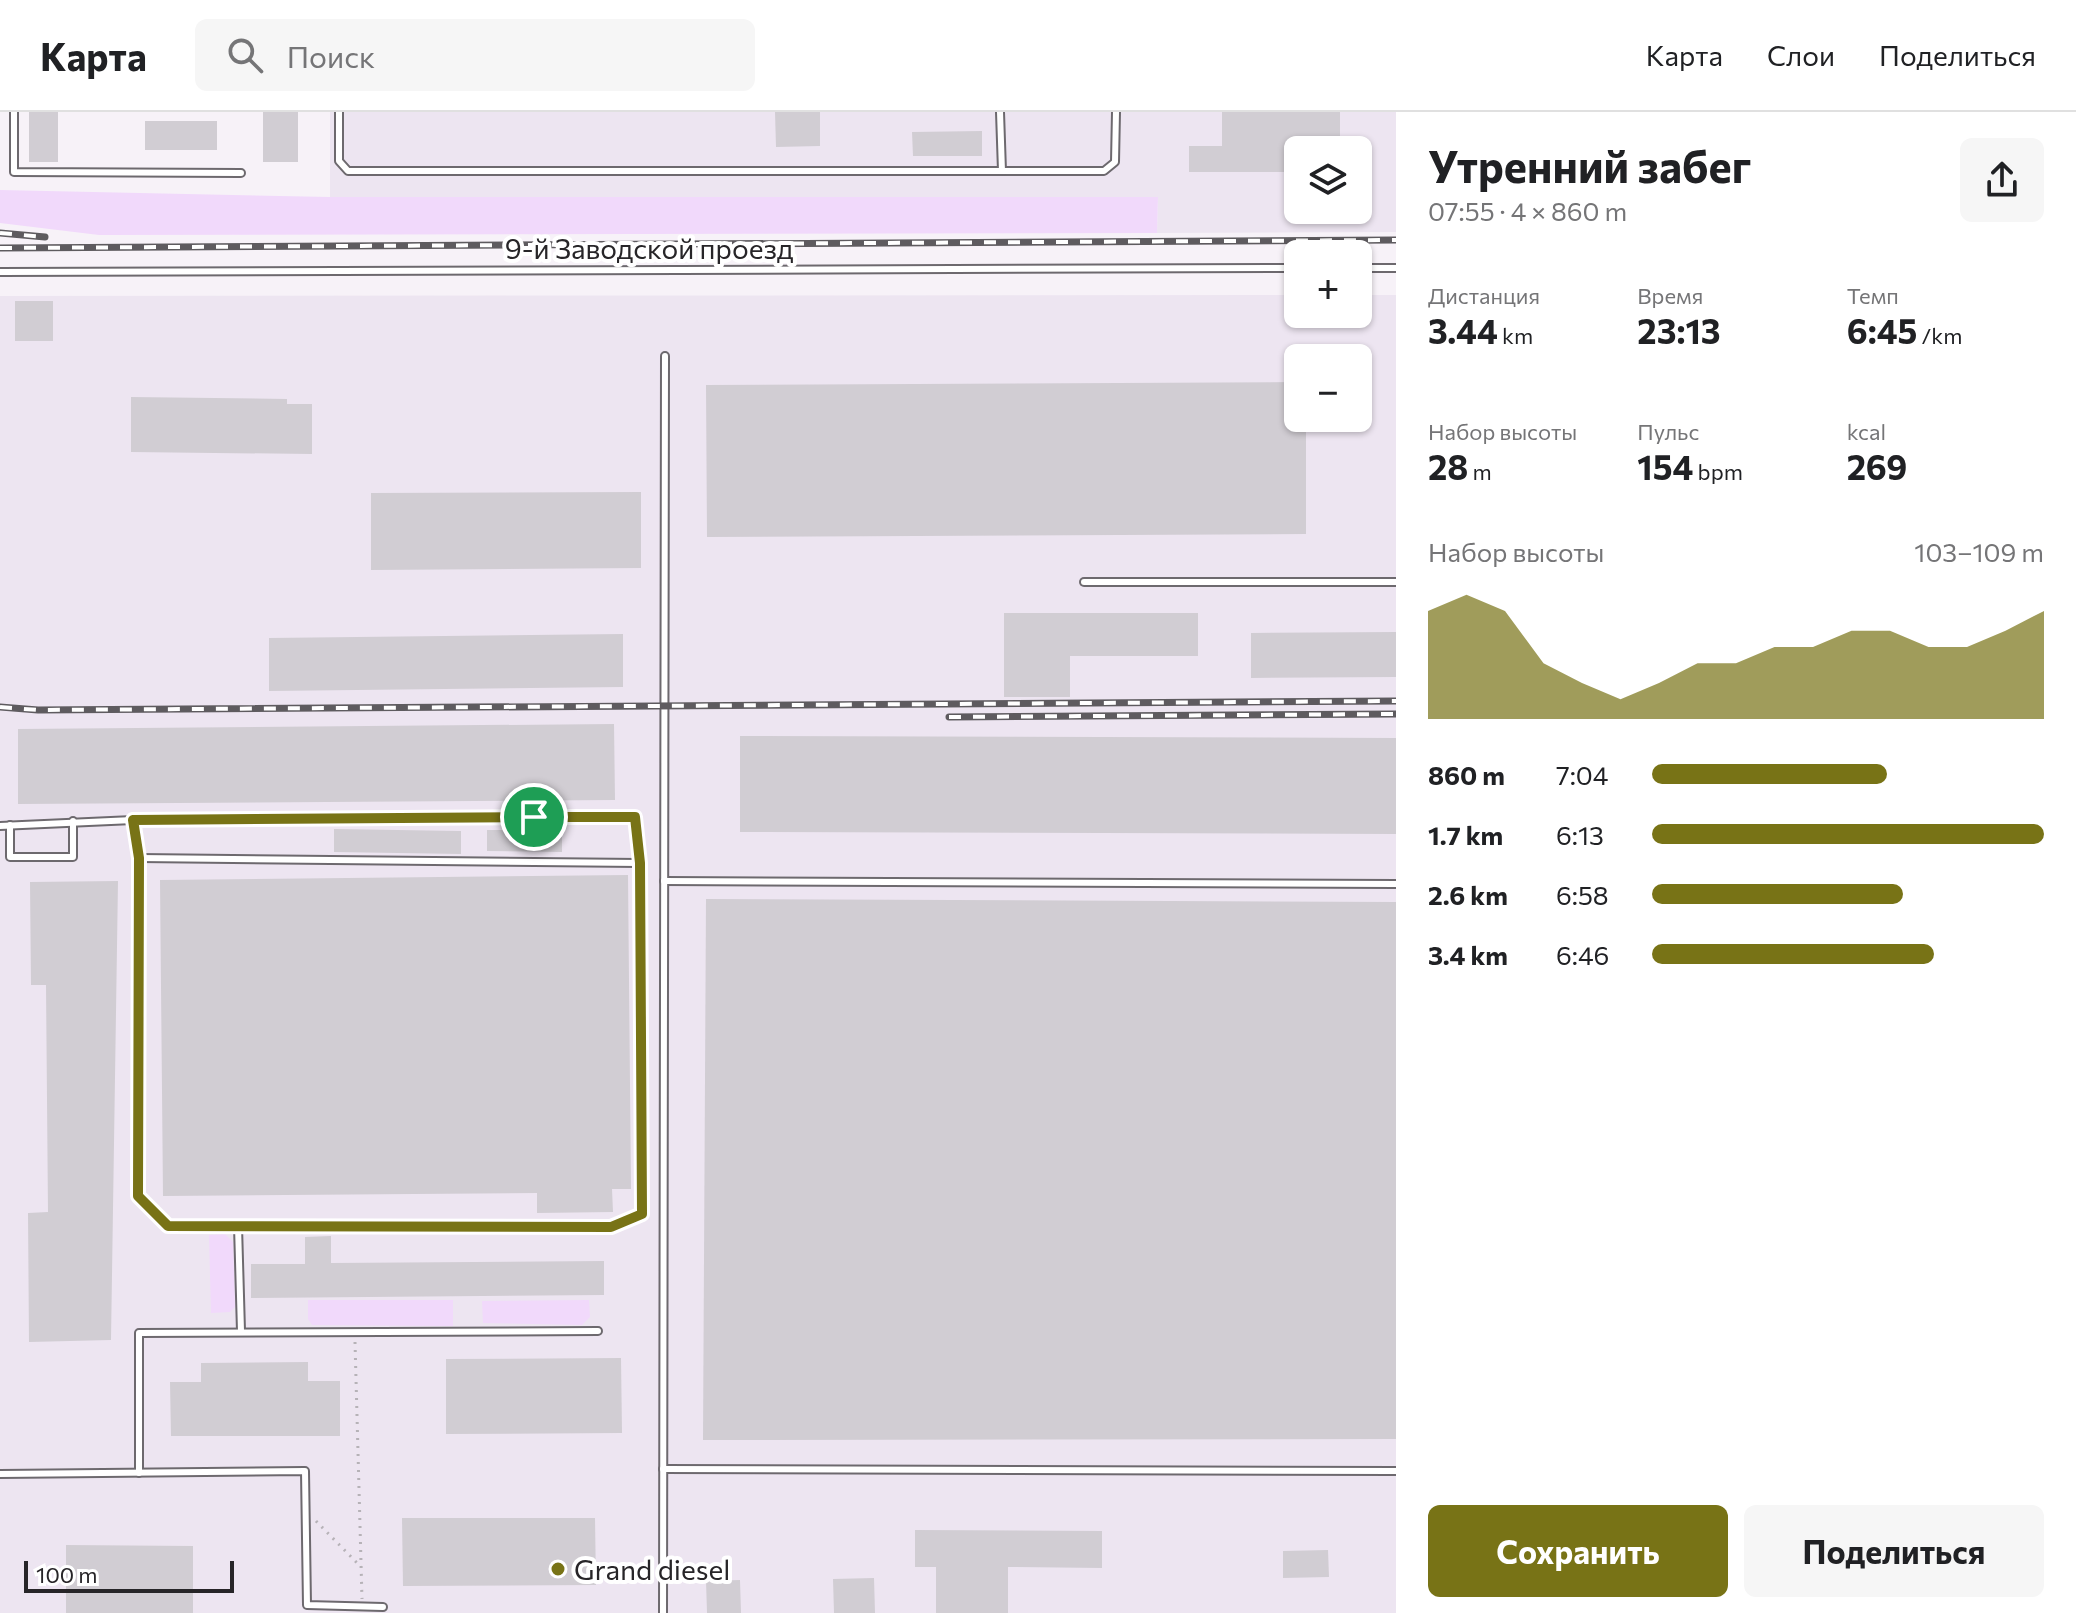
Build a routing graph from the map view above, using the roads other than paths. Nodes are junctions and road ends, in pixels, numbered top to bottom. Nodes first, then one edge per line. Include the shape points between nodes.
1 (14, 112) edge
2 (339, 112) edge
3 (1000, 112) edge
4 (1116, 112) edge
5 (1002, 171) junction
6 (241, 173) dead end
7 (1284, 268) edge
8 (1372, 268) edge
9 (1396, 268) edge
10 (0, 272) edge
11 (665, 356) dead end
12 (1084, 582) dead end
13 (1396, 582) edge
14 (133, 820) junction
15 (73, 821) junction
16 (10, 825) junction
17 (0, 826) edge
18 (139, 858) junction
19 (640, 863) junction
20 (664, 881) junction
21 (1396, 884) edge
22 (238, 1226) junction
23 (241, 1331) junction
24 (598, 1331) dead end
25 (663, 1469) junction
26 (1396, 1471) edge
27 (139, 1473) junction
28 (0, 1474) edge
29 (383, 1607) dead end
30 (663, 1613) edge

1 - 6 lane via 14,172
2 - 5 lane via 339,161 348,171
3 - 5 lane
4 - 5 lane via 1115,162 1104,171
7 - 10 lane, 9-й Заводской проезд
8 - 9 lane
11 - 20 lane
12 - 13 lane
14 - 15 lane
14 - 18 lane
14 - 19 lane via 635,817
15 - 16 lane
15 - 16 lane via 73,857 10,857
16 - 17 lane
18 - 19 lane
18 - 22 lane via 138,1196 168,1226
19 - 22 lane via 642,1214 611,1227
20 - 21 lane
20 - 25 lane
22 - 23 lane
23 - 24 lane
23 - 27 lane via 139,1333
25 - 26 lane
25 - 30 lane
27 - 28 lane
27 - 29 lane via 305,1471 307,1605

